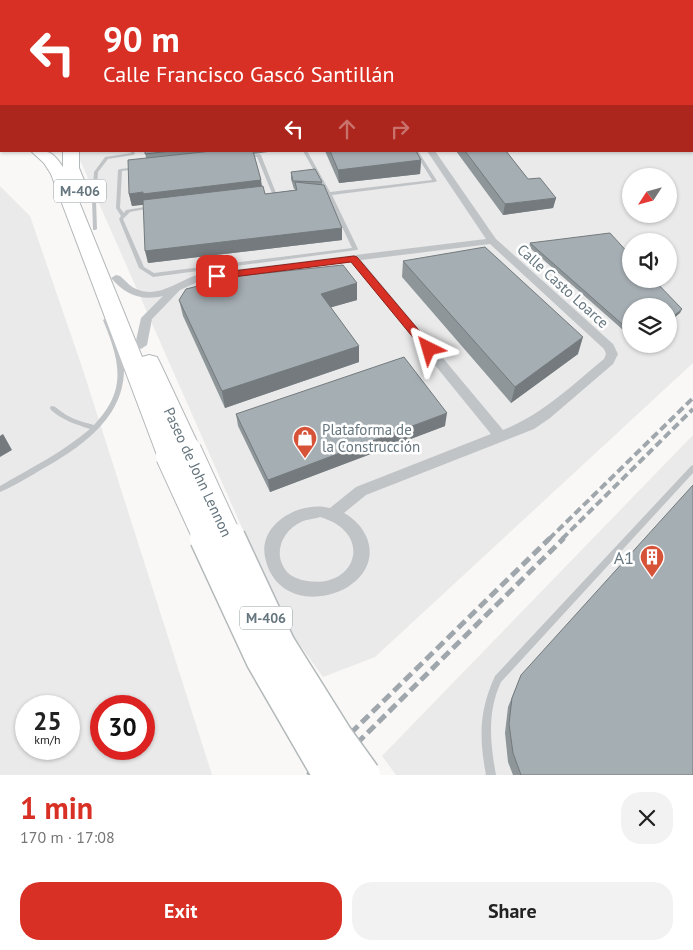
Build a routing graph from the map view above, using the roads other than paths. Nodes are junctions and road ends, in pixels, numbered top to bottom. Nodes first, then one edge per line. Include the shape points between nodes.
1 (40, 152) edge
2 (70, 152) edge
3 (132, 152) edge
4 (306, 152) edge
5 (417, 152) edge
6 (433, 152) edge
7 (240, 157) edge
8 (148, 167) edge
9 (282, 192) edge
10 (313, 192) edge
11 (274, 193) junction
12 (264, 194) edge
13 (328, 194) junction
14 (162, 206) edge
15 (123, 215) junction
16 (91, 237) junction
17 (492, 241) junction
18 (354, 259) junction
19 (91, 278) dead end
20 (116, 278) junction
21 (183, 284) junction
22 (103, 312) dead end
23 (141, 345) junction
24 (53, 408) dead end
25 (96, 428) junction
26 (501, 437) junction
27 (179, 453) junction
28 (693, 468) edge
29 (0, 489) edge
30 (334, 513) junction
31 (329, 775) edge
32 (364, 775) edge
33 (491, 775) edge

1 - 16 highway, Paseo de John Lennon / M-406 via 59,174
2 - 16 highway, Paseo de John Lennon / M-406 via 71,168
3 - 16 lane via 107,158 96,172
4 - 13 lane
5 - 13 lane via 435,181
6 - 17 street, Calle Casto Loarce
7 - 11 lane via 259,155
8 - 15 lane via 120,170 118,208
9 - 11 lane
10 - 13 lane
11 - 12 lane
13 - 15 lane via 355,248 153,274 142,268 121,219
14 - 15 lane via 134,209
16 - 19 lane
16 - 20 highway, Paseo de John Lennon / M-406
16 - 27 highway, Paseo de John Lennon / M-406
17 - 18 street
17 - 26 street, Calle Casto Loarce via 609,347 612,354 609,361 545,415
18 - 21 street via 200,277
18 - 26 street
20 - 21 street via 134,292 149,296
20 - 23 highway, Paseo de John Lennon / M-406
21 - 23 street via 147,318
22 - 25 lane via 119,354 121,375 112,406
23 - 27 highway, Paseo de John Lennon / M-406
24 - 25 lane via 59,415
25 - 29 lane via 73,448
26 - 30 street via 361,491
27 - 31 highway, Paseo de John Lennon / M-406, bridge via 262,659
27 - 32 highway, Paseo de John Lennon / M-406, bridge via 279,645
28 - 33 lane via 498,679 490,692 485,728
30 - 30 street via 320,510 292,517 281,526 273,540 273,564 293,585 307,590 337,586 357,566 361,554 355,529

